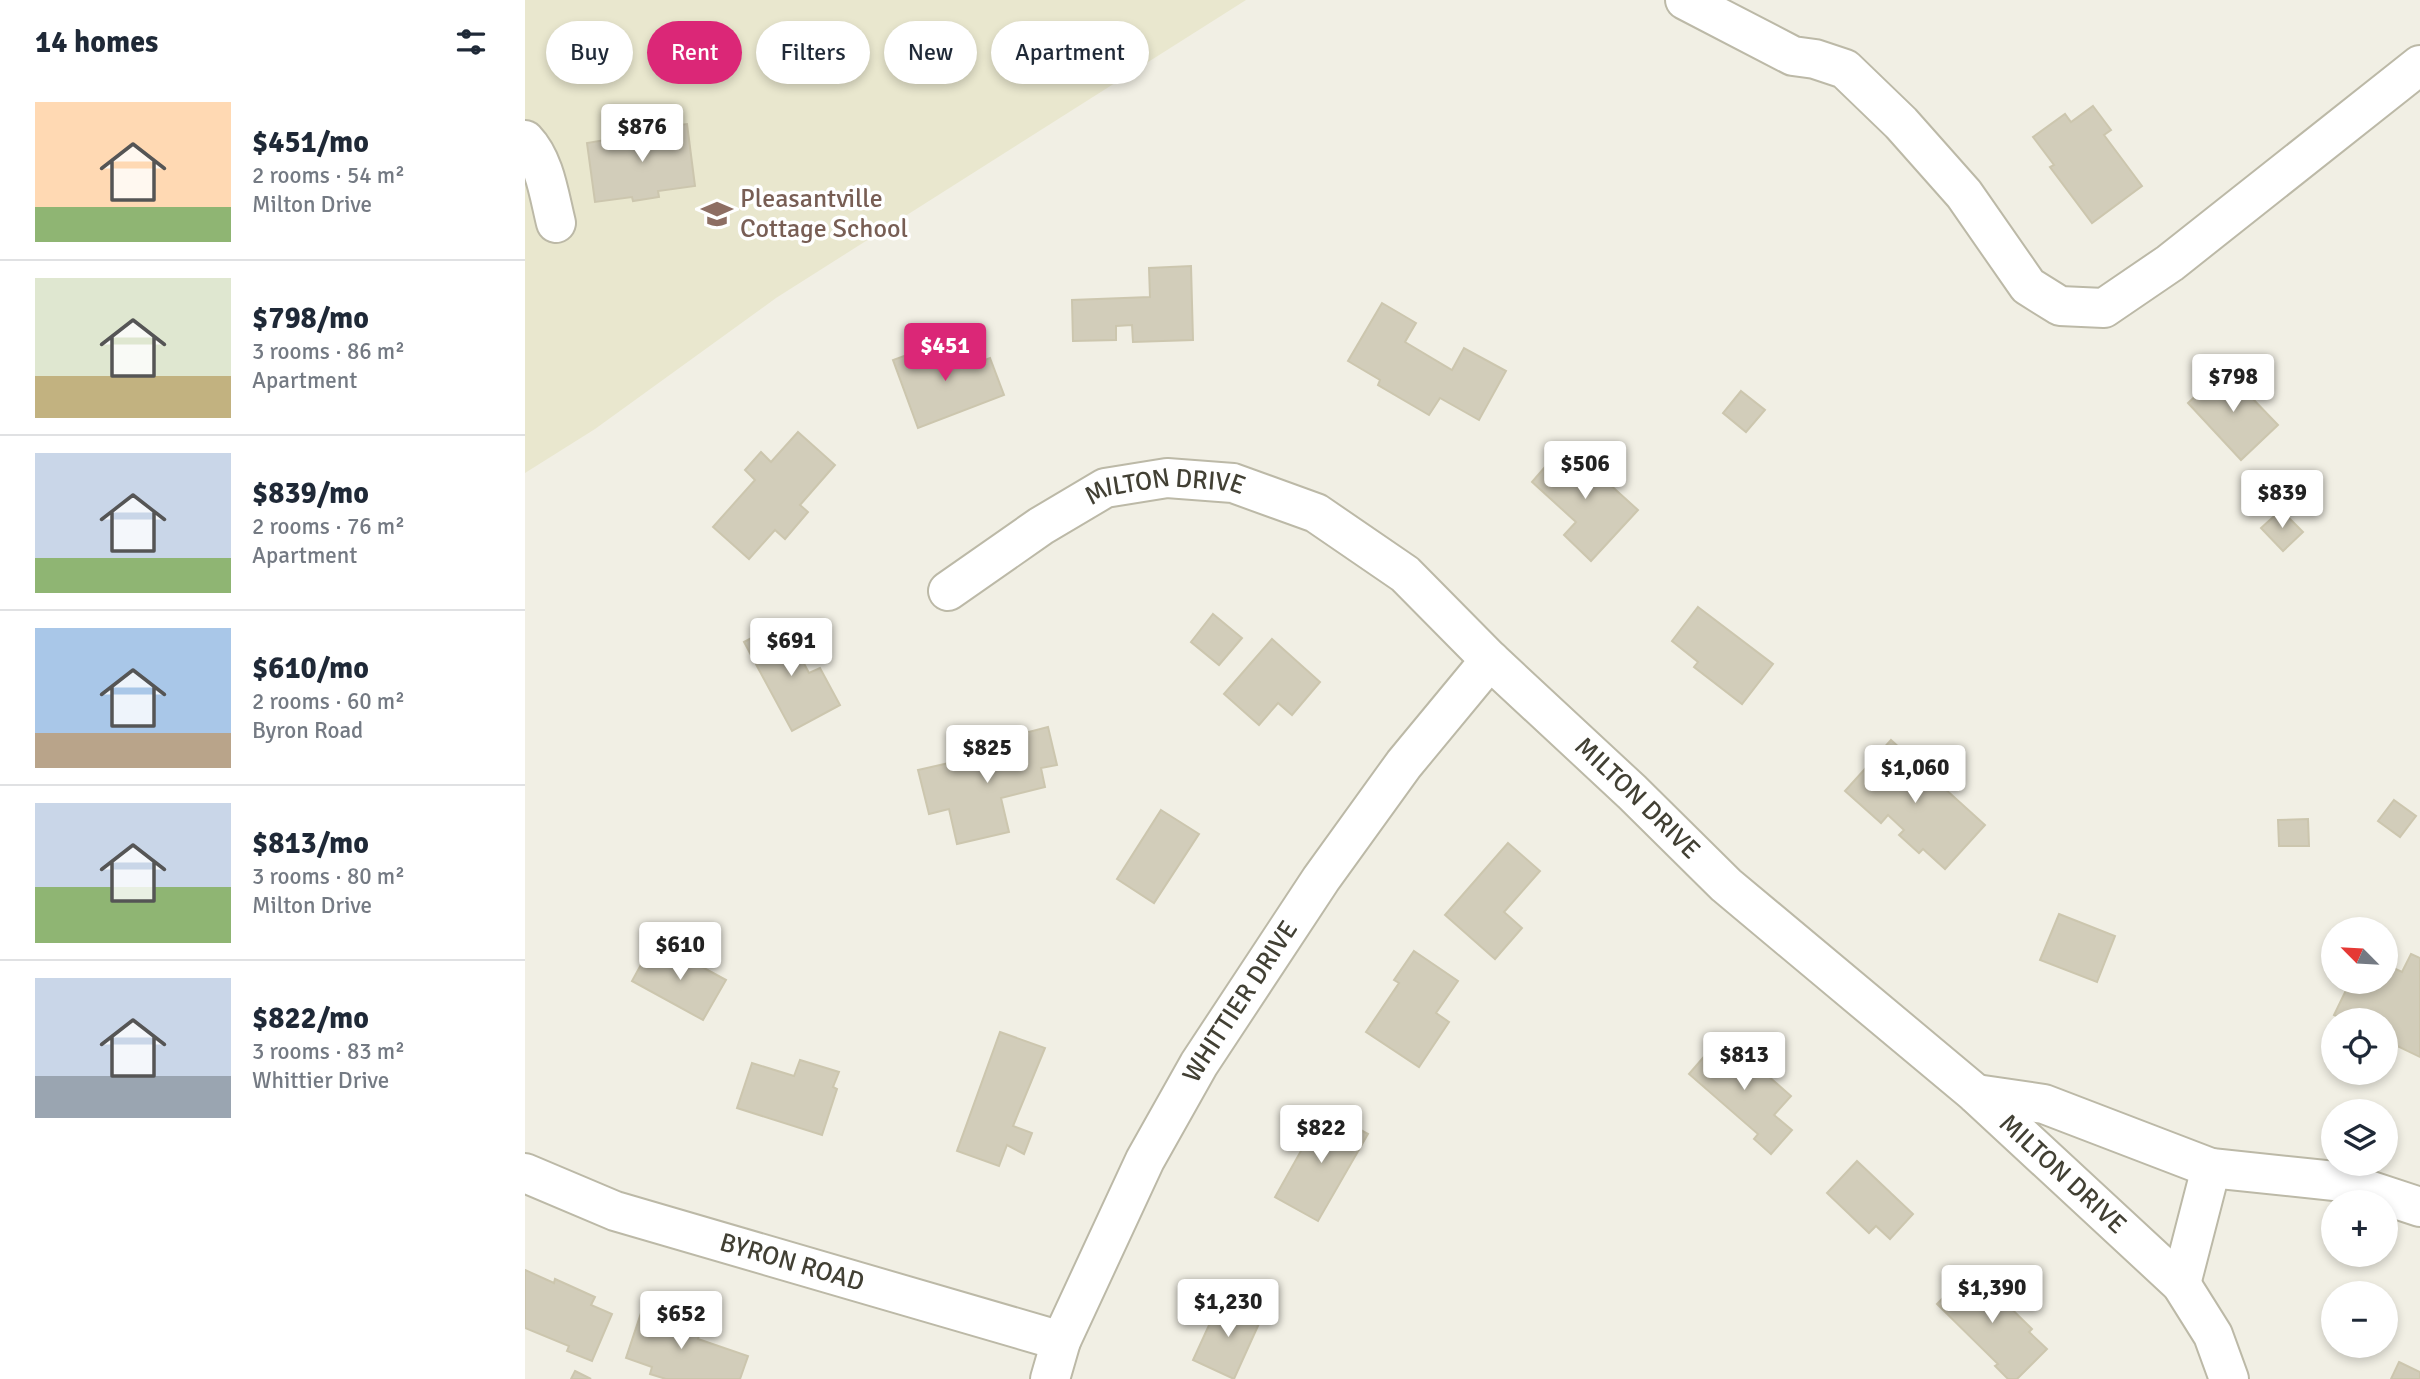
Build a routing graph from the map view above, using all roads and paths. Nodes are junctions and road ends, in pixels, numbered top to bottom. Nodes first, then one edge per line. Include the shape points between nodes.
1 (1685, 0) edge
2 (2420, 65) edge
3 (525, 140) edge
4 (556, 223) dead end
5 (948, 591) dead end
6 (1490, 660) junction
7 (1976, 1094) junction
8 (2211, 1168) junction
9 (525, 1173) edge
10 (2420, 1207) edge
11 (2181, 1284) junction
12 (1062, 1341) junction
13 (1050, 1379) edge
14 (2229, 1379) edge

1 - 2 street via 1793,56 1845,69 1964,194 2028,286 2060,306 2104,308 2170,263
3 - 4 street via 545,179
5 - 6 street, MILTON DRIVE via 1105,488 1167,478 1233,483 1316,513 1405,573
6 - 7 street, MILTON DRIVE via 1726,885
6 - 12 street, WHITTIER DRIVE via 1336,858 1199,1064 1145,1160
7 - 8 street via 2044,1104
7 - 11 street, MILTON DRIVE
8 - 10 street via 2344,1182
8 - 11 street
9 - 12 street, BYRON ROAD via 615,1211
11 - 14 street, MILTON DRIVE via 2213,1335
12 - 13 street, WHITTIER DRIVE

